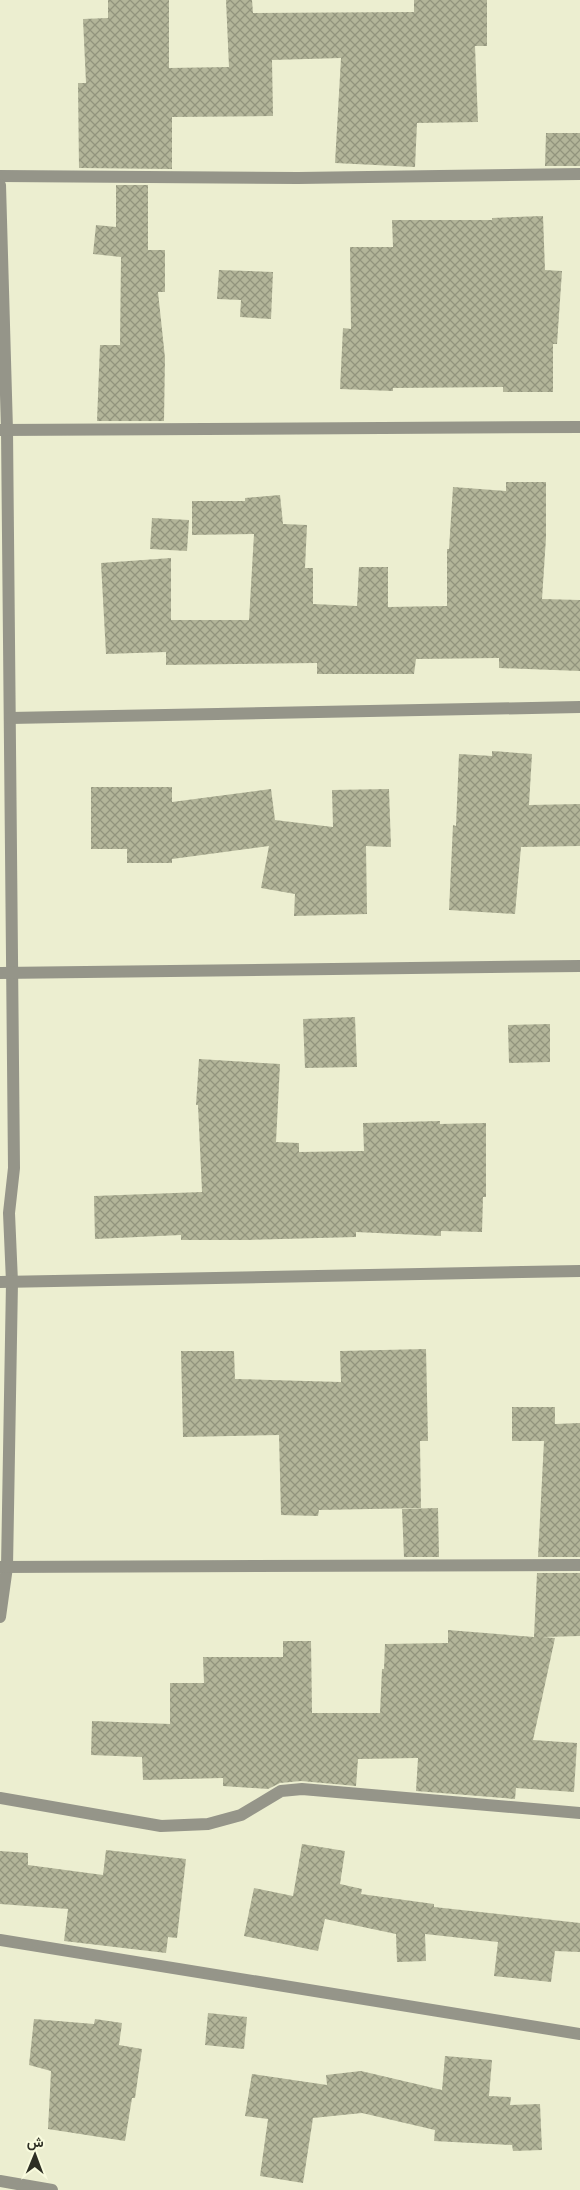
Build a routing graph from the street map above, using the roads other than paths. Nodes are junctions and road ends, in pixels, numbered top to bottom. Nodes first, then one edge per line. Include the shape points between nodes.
1 (580, 174) edge
2 (0, 176) edge
3 (0, 186) edge
4 (580, 427) edge
5 (3, 430) edge
6 (580, 707) edge
7 (10, 718) junction
8 (580, 966) edge
9 (6, 973) edge
10 (580, 1271) edge
11 (6, 1282) edge
12 (580, 1564) edge
13 (3, 1567) edge
14 (0, 1617) edge
15 (0, 1798) edge
16 (580, 1813) edge
17 (0, 1940) edge
18 (580, 2034) edge
19 (0, 2181) edge
20 (52, 2190) edge

1 - 2 street via 298,178
3 - 5 street
4 - 5 street
5 - 7 street
6 - 7 street
7 - 9 street
8 - 9 street
9 - 11 street via 14,1168
10 - 11 street
11 - 13 street
12 - 13 street
13 - 14 street
15 - 16 street via 161,1826 208,1824 241,1815 281,1791 302,1789
17 - 18 street
19 - 20 street

